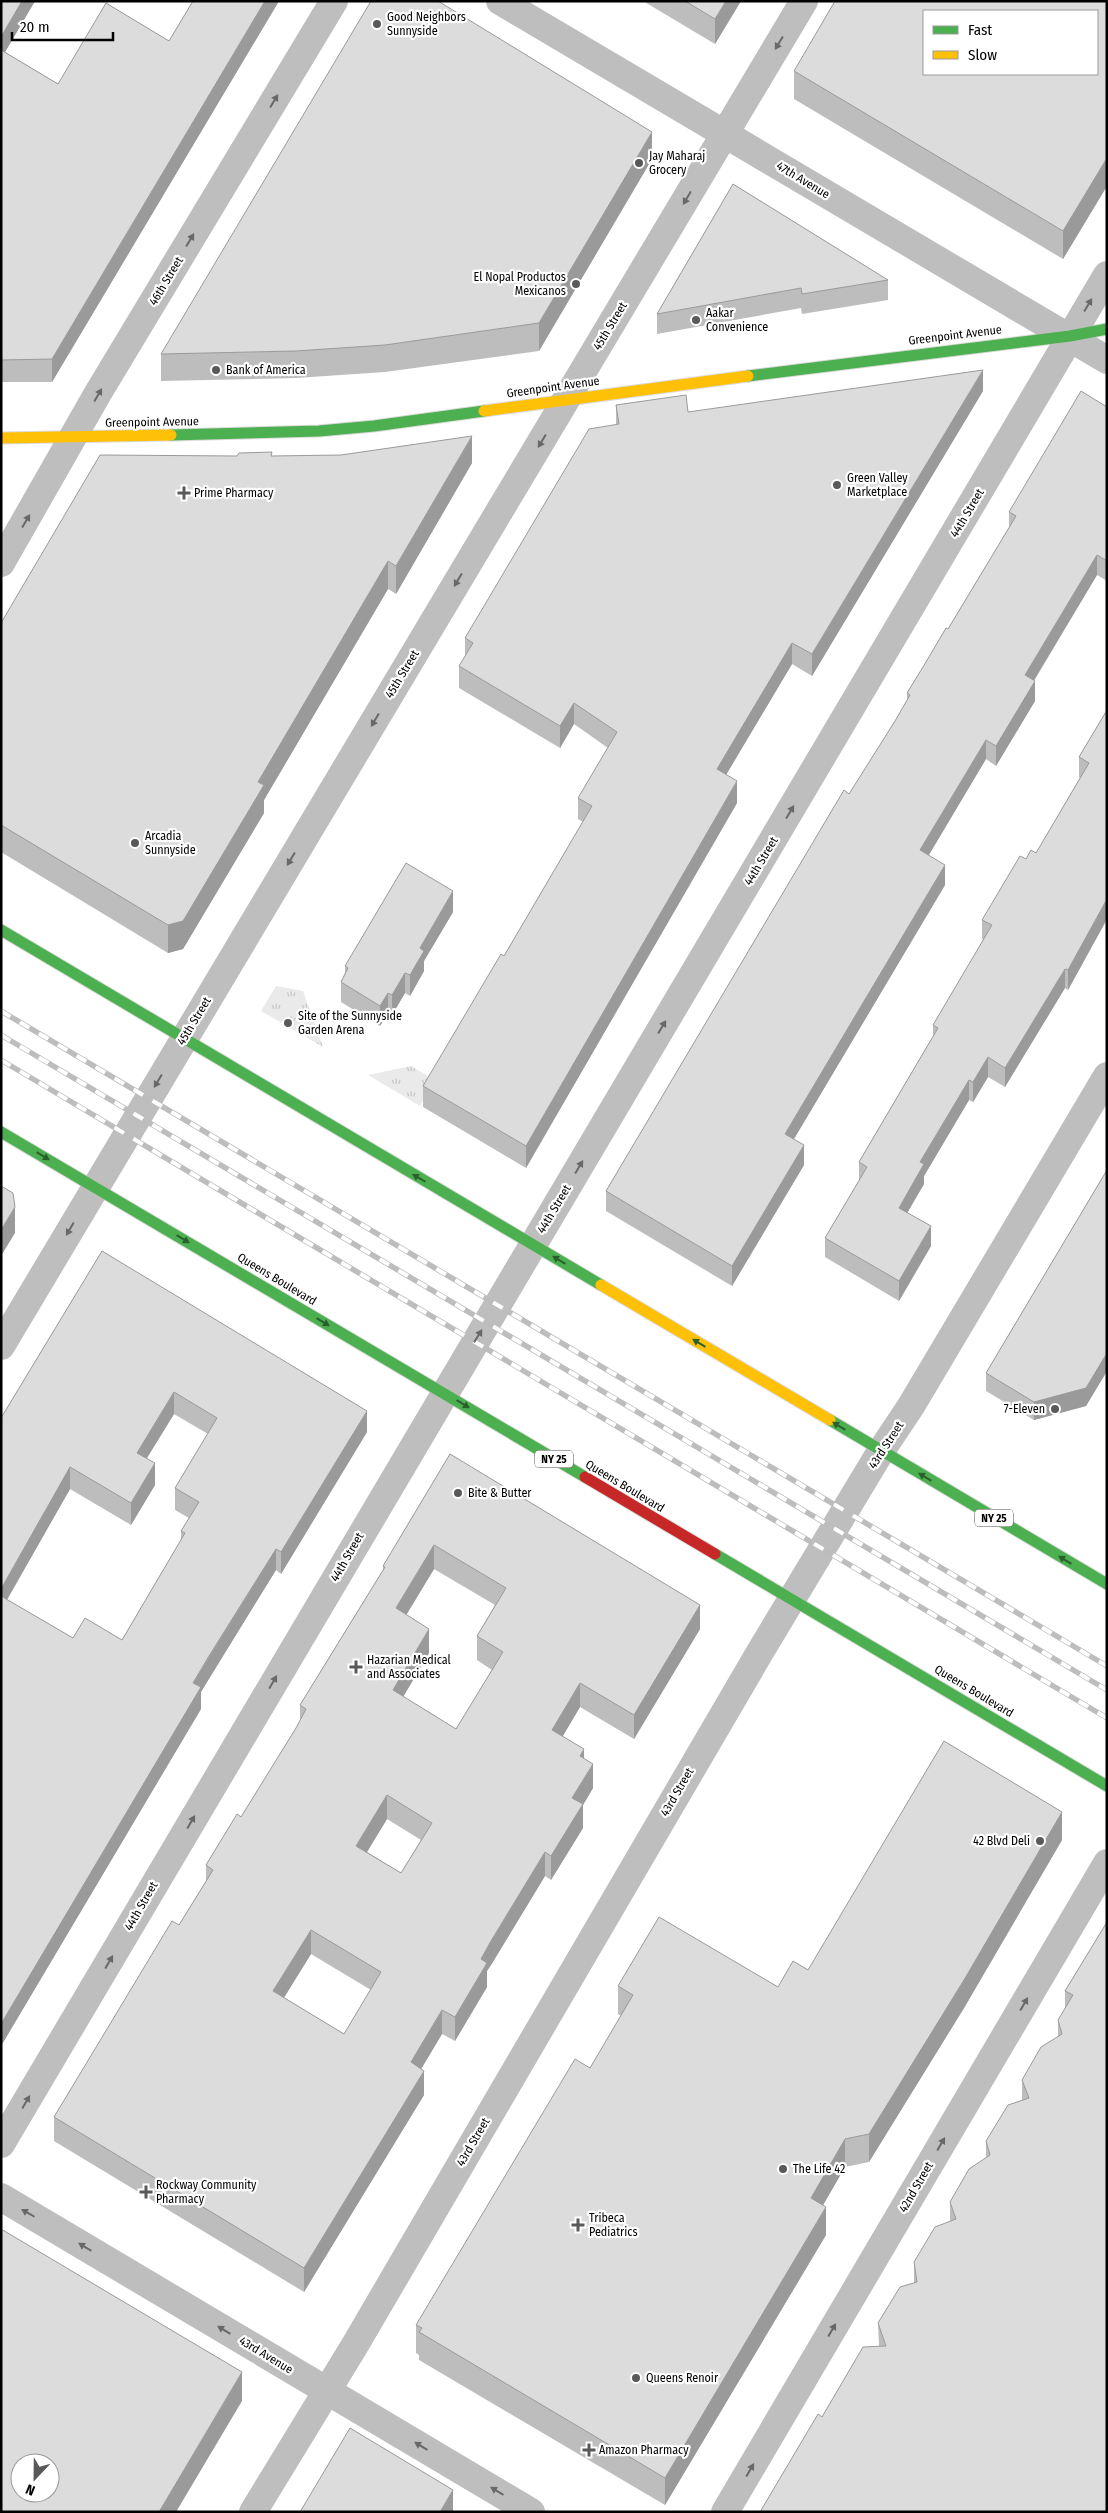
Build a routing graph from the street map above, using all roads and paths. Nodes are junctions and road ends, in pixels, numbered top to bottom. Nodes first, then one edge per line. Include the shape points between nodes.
1 (334, 1) edge
2 (500, 1) edge
3 (804, 1) edge
4 (724, 134) junction
5 (1107, 275) edge
6 (1107, 330) edge
7 (1070, 336) junction
8 (1107, 360) edge
9 (567, 399) junction
10 (74, 437) junction
11 (1, 438) edge
12 (1, 562) edge
13 (1, 930) edge
14 (184, 1039) junction
15 (1107, 1076) edge
16 (1, 1132) edge
17 (95, 1187) junction
18 (533, 1245) junction
19 (1, 1346) edge
20 (444, 1393) junction
21 (881, 1451) junction
22 (1107, 1584) edge
23 (791, 1600) junction
24 (1107, 1786) edge
25 (1107, 1863) edge
26 (1, 2144) edge
27 (1, 2197) edge
28 (327, 2390) junction
29 (254, 2512) edge
30 (531, 2512) edge
31 (725, 2512) edge

10 -> 1 street, 46th Street
2 - 4 street, 47th Avenue
3 -> 4 street, 45th Street
4 - 7 street, 47th Avenue
4 -> 9 street, 45th Street
7 -> 5 street, 44th Street
6 - 7 main road, Greenpoint Avenue
7 - 8 street, 47th Avenue
7 - 9 main road, Greenpoint Avenue
18 -> 7 street, 44th Street
9 - 10 main road, Greenpoint Avenue via 319,431
9 -> 14 street, 45th Street
10 - 11 main road, Greenpoint Avenue
12 -> 10 street, 46th Street
13 - 14 main road, NY 25
14 -> 17 street, 45th Street
18 -> 14 main road, NY 25
15 - 21 street, 43rd Street
16 -> 17 main road, Queens Boulevard / NY 25
17 -> 19 street, 45th Street
17 -> 20 main road, Queens Boulevard / NY 25
20 -> 18 street, 44th Street
21 -> 18 main road, NY 25
20 -> 23 main road, Queens Boulevard / NY 25
26 -> 20 street, 44th Street
22 -> 21 main road, NY 25
21 - 23 street, 43rd Street
23 - 24 main road, Queens Boulevard / NY 25
23 - 28 street, 43rd Street
31 -> 25 street, 42nd Street
28 -> 27 street, 43rd Avenue
28 - 29 street, 43rd Street
30 -> 28 street, 43rd Avenue

